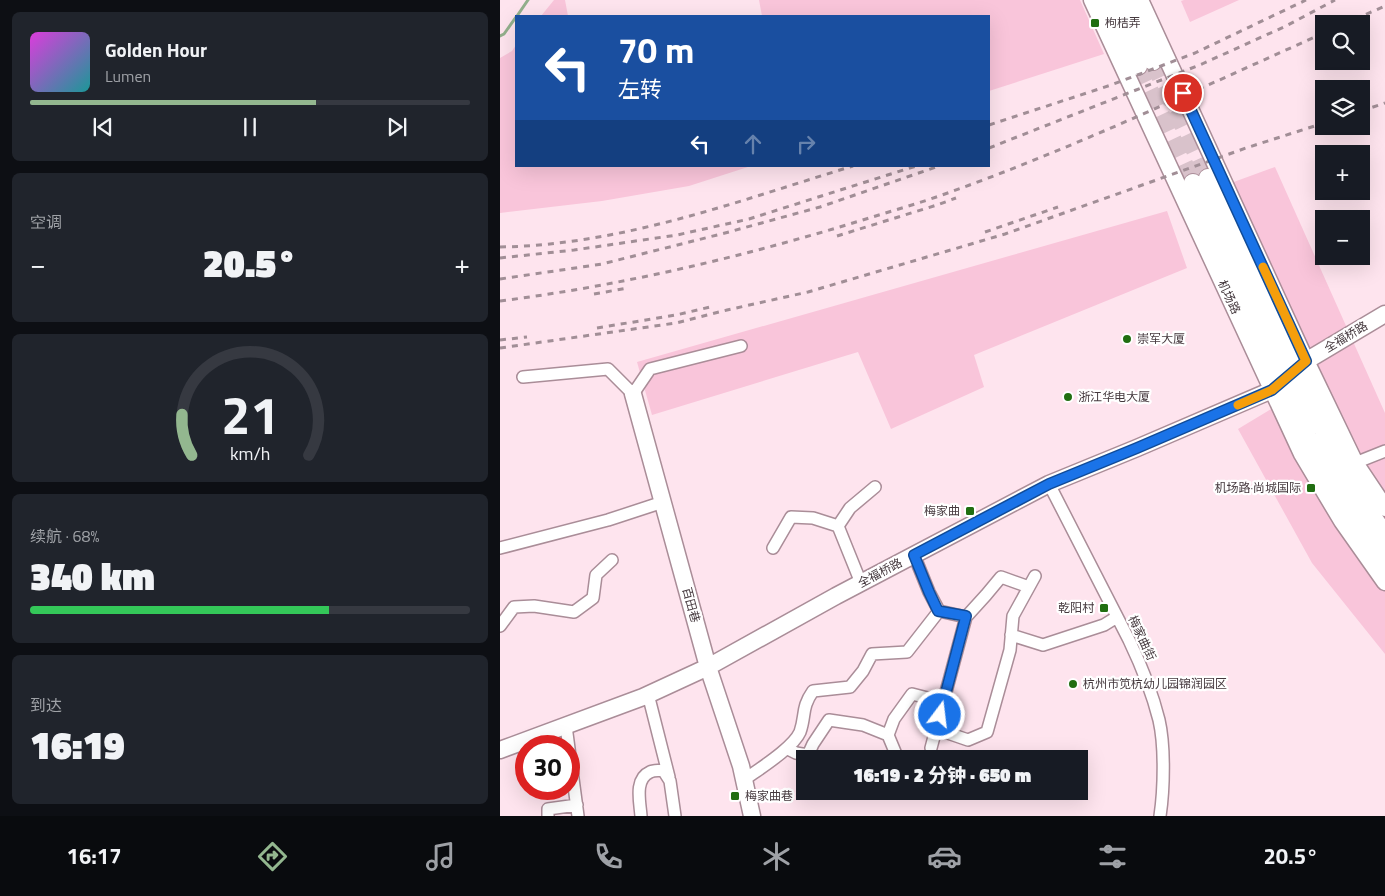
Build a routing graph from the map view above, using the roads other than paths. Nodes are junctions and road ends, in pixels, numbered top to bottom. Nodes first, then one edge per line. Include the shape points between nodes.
1 (1092, 0) edge
2 (1108, 0) edge
3 (1124, 0) edge
4 (1140, 0) edge
5 (1200, 181) tunnel mouth
6 (1385, 314) edge
7 (741, 346) dead end
8 (1289, 376) junction
9 (523, 377) dead end
10 (633, 394) junction
11 (1385, 451) edge
12 (1355, 463) junction
13 (1049, 484) junction
14 (875, 487) dead end
15 (663, 502) junction
16 (1385, 508) edge
17 (838, 526) junction
18 (1385, 535) edge
19 (500, 548) edge
20 (773, 548) dead end
21 (914, 555) junction
22 (1385, 559) edge
23 (612, 560) dead end
24 (1036, 576) dead end
25 (1385, 582) edge
26 (861, 583) junction
27 (1029, 587) junction
28 (938, 611) junction
29 (966, 616) junction
30 (1117, 616) junction
31 (500, 626) edge
32 (1011, 634) junction
33 (708, 666) junction
34 (648, 694) junction
35 (943, 702) junction
36 (566, 726) junction
37 (936, 728) junction
38 (888, 734) junction
39 (931, 748) dead end
40 (788, 749) junction
41 (500, 750) edge
42 (894, 750) edge
43 (744, 780) junction
44 (670, 781) junction
45 (578, 811) edge
46 (548, 816) edge
47 (641, 816) edge
48 (675, 816) edge
49 (752, 816) edge
50 (1160, 816) edge

1 - 8 street, 机场路
2 - 3 main road via 1145,64
4 - 8 street, 机场路
5 - 8 main road, 机场路
6 - 8 street, 全福桥路
7 - 10 street via 650,369
8 - 12 street, 机场路
8 - 13 street, 全福桥路 via 1137,448
8 - 18 main road, 机场路 via 1342,470
8 - 22 main road, 机场路 via 1307,437 1339,497
8 - 25 street, 机场路 via 1302,454 1342,521
9 - 10 street via 608,370
10 - 15 street, 百田巷
11 - 12 street
12 - 16 street, 机场路
13 - 21 street, 全福桥路
13 - 30 street, 梅家曲街
14 - 17 street via 850,508
15 - 19 street
15 - 33 street, 百田巷
17 - 20 street via 813,518 791,517
17 - 26 street
21 - 26 street, 全福桥路
21 - 28 street
23 - 31 street via 596,575 593,598 574,612 534,606 514,607
24 - 27 street
26 - 33 street, 全福桥路
27 - 29 street via 1001,577
27 - 32 street via 1013,616
28 - 29 street
28 - 40 street via 907,652 872,654 850,687 813,691 805,702 800,732
29 - 35 street
30 - 32 street via 1104,625 1043,645
30 - 50 street, 梅家曲街 via 1140,663 1159,721
32 - 37 street via 1010,650 987,732 968,740
33 - 34 street, 全福桥路
33 - 43 street, 百田巷
34 - 36 street, 全福桥路
34 - 44 street
35 - 37 street
35 - 38 street via 912,694 894,719
36 - 41 street, 全福桥路
36 - 45 street
37 - 39 street
38 - 40 street via 863,725 829,720 808,755
38 - 42 street
40 - 43 street
43 - 49 street, 百田巷
44 - 47 street via 663,770 650,772 642,778 638,792
44 - 48 street
45 - 46 street via 548,809

